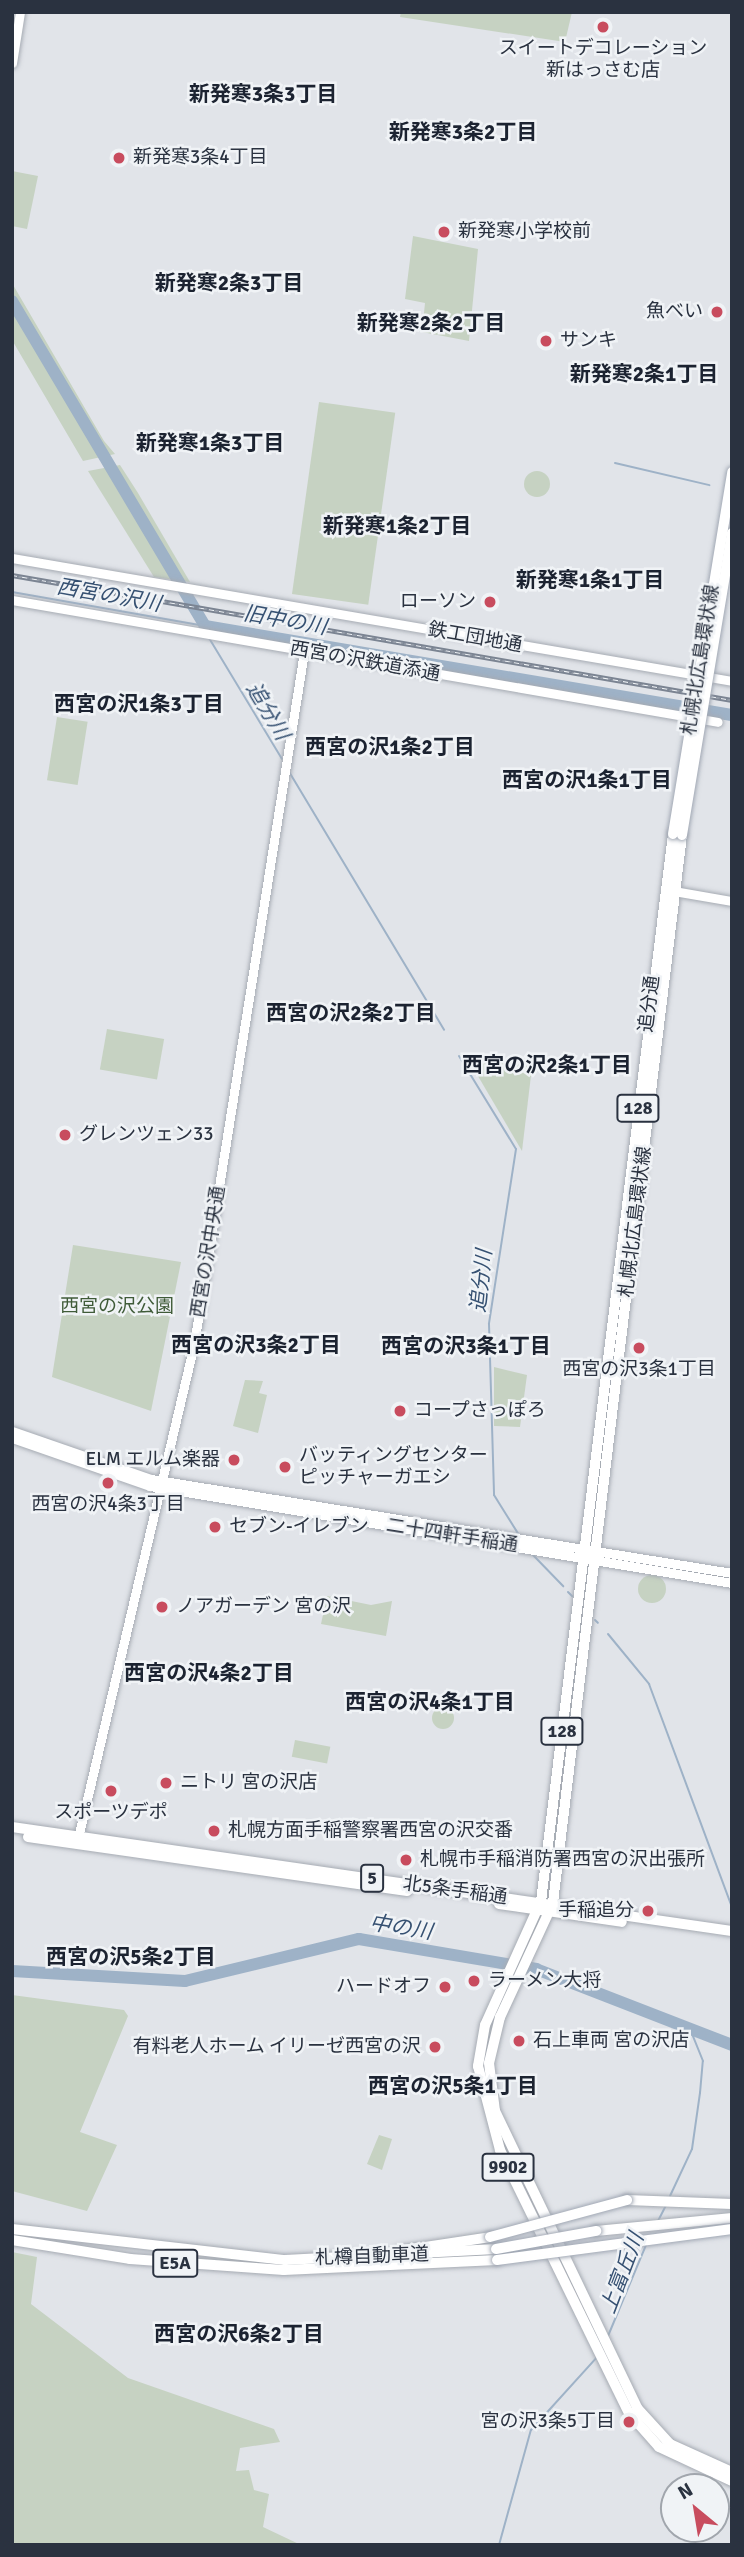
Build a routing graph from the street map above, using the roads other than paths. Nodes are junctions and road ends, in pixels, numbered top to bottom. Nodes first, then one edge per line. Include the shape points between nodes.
1 (20, 12) edge
2 (12, 63) edge
3 (732, 472) edge
4 (732, 533) edge
5 (12, 558) edge
6 (12, 600) edge
7 (304, 652) junction
8 (732, 681) edge
9 (718, 722) dead end
10 (678, 834) junction
11 (669, 890) junction
12 (732, 901) edge
13 (612, 1327) joint
14 (12, 1431) edge
15 (12, 1438) edge
16 (162, 1484) junction
17 (523, 1544) junction
18 (586, 1550) junction
19 (597, 1552) junction
20 (590, 1563) junction
21 (732, 1573) edge
22 (732, 1583) edge
23 (12, 1827) edge
24 (12, 1834) edge
25 (77, 1840) junction
26 (545, 1907) junction
27 (732, 1931) edge
28 (732, 1939) edge
29 (732, 2204) edge
30 (732, 2218) edge
31 (12, 2228) edge
32 (732, 2229) edge
33 (12, 2240) edge
34 (497, 2254) junction
35 (338, 2260) junction
36 (732, 2472) edge
37 (732, 2481) edge

1 - 2 street
3 - 10 main road, 札幌北広島環状線 / 128, bridge
4 - 10 main road, 札幌北広島環状線 / 128, bridge
5 - 8 street, 鉄工団地通
6 - 7 street, 西宮の沢鉄道添通
7 - 9 street, 西宮の沢鉄道添通
7 - 16 street, 西宮の沢中央通 via 194,1344
10 - 11 main road, 札幌北広島環状線 / 128
11 - 12 street
11 - 13 main road, 追分通 / 128
11 - 19 main road, 札幌北広島環状線 / 128
13 - 18 main road, 札幌北広島環状線 / 128
14 - 16 street, 二十四軒手稲通
15 - 16 street, 二十四軒手稲通 via 102,1474
16 - 17 street, 二十四軒手稲通
16 - 17 street, 二十四軒手稲通
16 - 25 street, 西宮の沢中央通
17 - 18 street, 二十四軒手稲通
17 - 20 street, 二十四軒手稲通
18 - 19 street, 二十四軒手稲通
18 - 20 main road, 札幌北広島環状線 / 128
19 - 20 main road, 札幌北広島環状線 / 128
19 - 21 street, 二十四軒手稲通
20 - 22 street, 二十四軒手稲通
20 - 26 main road, 札幌北広島環状線 / 128
23 - 25 highway, 北5条手稲通 / 5
24 - 25 highway, 北5条手稲通 / 5
25 - 26 highway, 北5条手稲通 / 5
26 - 27 highway, 北5条手稲通 / 5
26 - 28 highway, 北5条手稲通 / 5
26 - 36 main road, 9902 via 530,1957 492,2042 495,2111 637,2407 670,2444
26 - 37 main road, 9902 via 485,2025 478,2066 484,2103 528,2214 629,2413 659,2447
29 - 35 highway, bridge via 627,2200 489,2238
30 - 34 highway, 札樽自動車道 / E5A, bridge
31 - 35 highway, 札樽自動車道 / E5A via 207,2256
32 - 34 highway, 札樽自動車道 / E5A, bridge
33 - 34 highway, 札樽自動車道 / E5A via 130,2259 284,2270
34 - 35 highway, 札樽自動車道 / E5A

